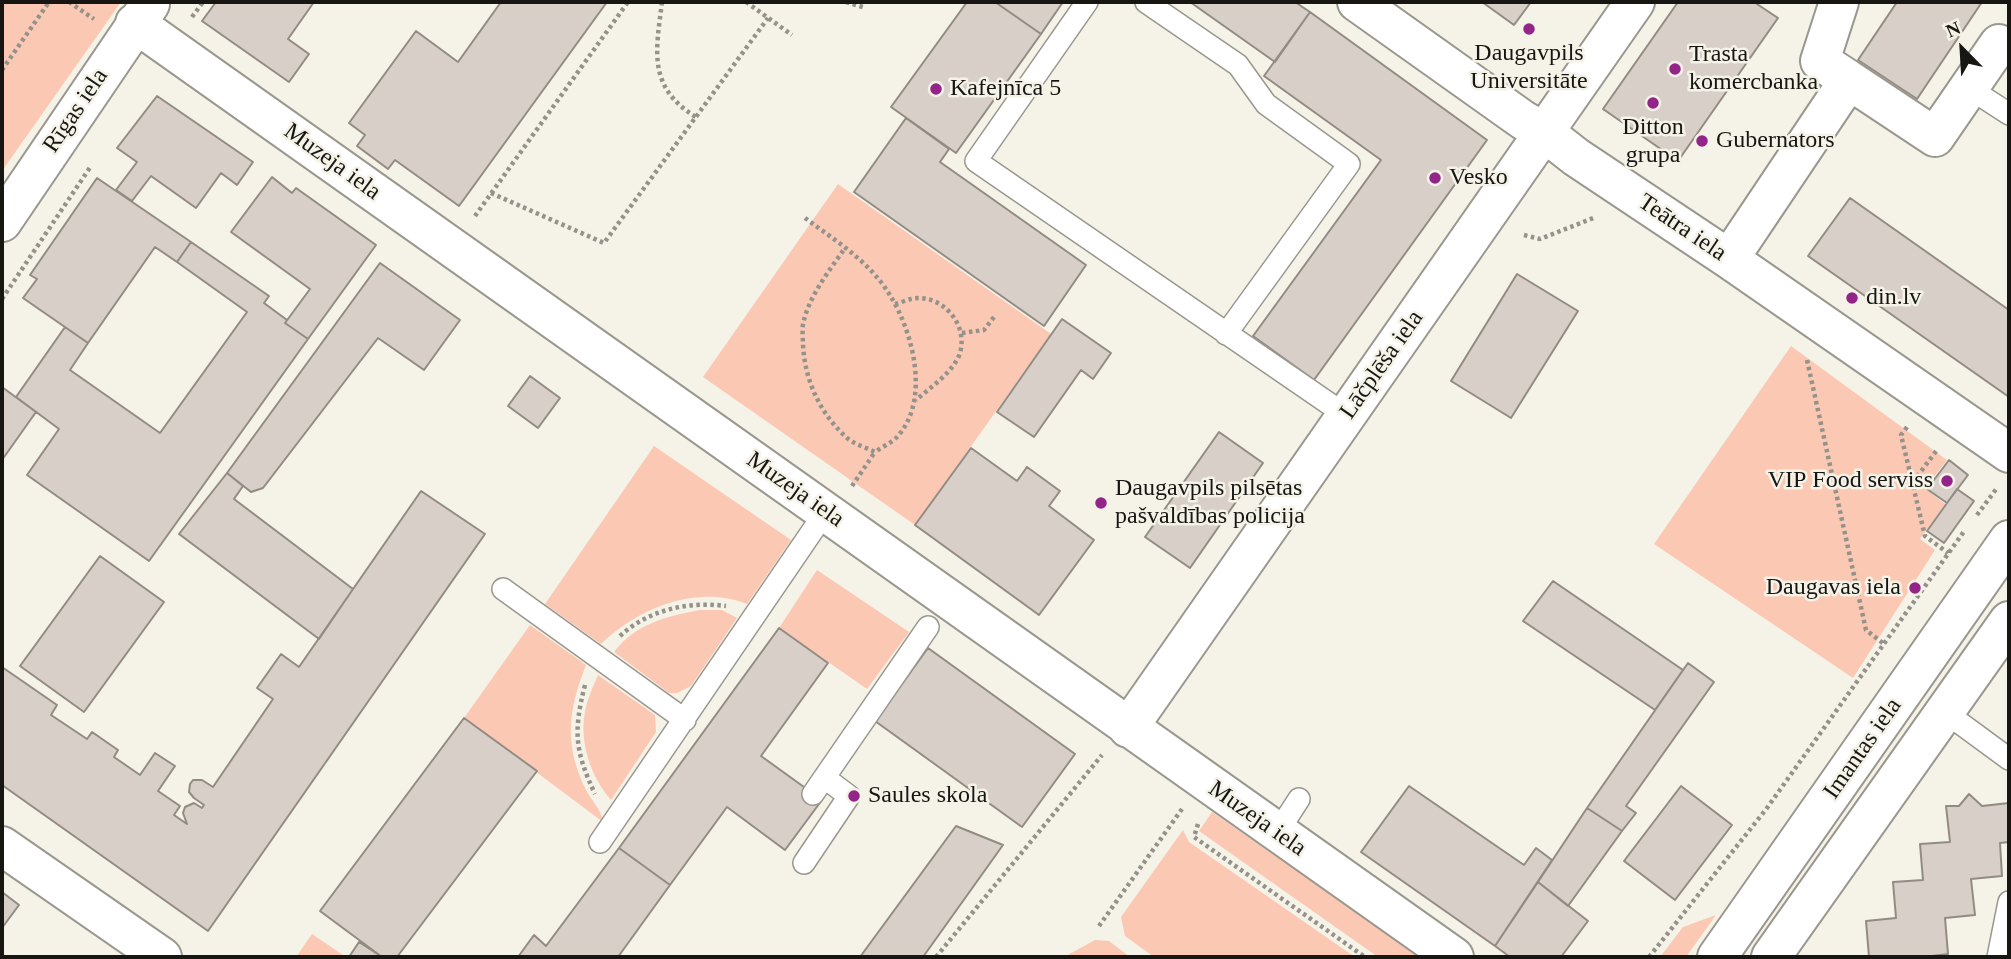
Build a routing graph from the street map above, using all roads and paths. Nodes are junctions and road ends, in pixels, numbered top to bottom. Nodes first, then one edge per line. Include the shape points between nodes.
1 (49, 2) edge
2 (628, 2) edge
3 (662, 2) edge
4 (746, 2) edge
5 (846, 2) edge
6 (1087, 2) edge
7 (1146, 2) edge
8 (1357, 2) edge
9 (1635, 2) edge
10 (1839, 2) edge
11 (866, 8) dead end
12 (143, 12) edge
13 (768, 18) junction
14 (792, 35) dead end
15 (2000, 44) dead end
16 (2, 70) edge
17 (1849, 80) junction
18 (1969, 88) junction
19 (2009, 114) edge
20 (696, 117) junction
21 (1544, 132) junction
22 (93, 162) dead end
23 (491, 193) junction
24 (1600, 214) dead end
25 (805, 218) dead end
26 (2, 222) edge
27 (1524, 235) dead end
28 (453, 248) junction
29 (845, 248) junction
30 (1729, 258) junction
31 (2, 299) edge
32 (895, 304) junction
33 (994, 317) dead end
34 (962, 333) junction
35 (1226, 334) junction
36 (1807, 359) dead end
37 (915, 401) junction
38 (1347, 416) junction
39 (1912, 421) dead end
40 (1942, 442) dead end
41 (2005, 469) edge
42 (1912, 482) junction
43 (826, 511) junction
44 (2009, 540) edge
45 (1948, 553) junction
46 (503, 589) dead end
47 (754, 618) junction
48 (2009, 621) edge
49 (928, 627) dead end
50 (1884, 643) junction
51 (599, 658) junction
52 (1945, 712) junction
53 (685, 720) junction
54 (1117, 739) junction
55 (2009, 759) edge
56 (1298, 799) dead end
57 (1178, 814) dead end
58 (619, 816) junction
59 (1201, 816) dead end
60 (1277, 833) junction
61 (600, 842) dead end
62 (2, 846) edge
63 (804, 863) dead end
64 (2009, 902) edge
65 (1099, 926) dead end
66 (162, 957) edge
67 (936, 957) edge
68 (1365, 957) edge
69 (1454, 957) edge
70 (1649, 957) edge
71 (1717, 957) edge
72 (1772, 957) edge
73 (1998, 957) edge

1 - 16 path
2 - 23 path
3 - 20 path via 656,57 665,88 681,108
4 - 13 path
5 - 11 path
6 - 35 lane via 976,161
7 - 35 lane via 1238,65 1266,104 1349,164
8 - 21 street, Teātra iela
9 - 21 street, Lāčplēša iela
10 - 17 street via 1820,61
12 - 26 street, Rīgas iela
12 - 28 street, Muzeja iela via 289,131
13 - 14 path
13 - 20 path
15 - 18 street
17 - 18 street via 1935,137
17 - 30 street
18 - 19 lane
20 - 23 path via 604,243
21 - 30 street, Teātra iela
21 - 38 street, Lāčplēša iela
22 - 31 path
23 - 28 path
24 - 27 path via 1540,239
25 - 29 path
28 - 43 street, Muzeja iela
29 - 32 path via 877,276
29 - 37 path via 816,292 802,326 815,398 848,439 875,452 896,439
30 - 41 street, Teātra iela
32 - 34 path via 912,298 941,304
32 - 37 path via 915,366
33 - 34 path via 984,330
34 - 37 path via 963,344 953,367
35 - 38 lane
36 - 50 path via 1866,630
38 - 54 street, Lāčplēša iela
39 - 42 path via 1901,435
40 - 42 path
41 - 45 path
42 - 45 path via 1925,536
43 - 47 lane
43 - 54 street, Muzeja iela
44 - 71 street, Imantas iela
45 - 50 path
46 - 51 lane
47 - 51 path via 732,607 681,606 631,626
47 - 53 lane
48 - 52 street, Imantas iela
49 - 63 lane via 819,786 849,796
50 - 70 path via 1767,808
51 - 53 lane
51 - 58 path via 586,681 577,716 577,747 597,799
52 - 55 lane
52 - 72 street, Imantas iela
53 - 58 lane
54 - 60 street, Muzeja iela
54 - 67 path
56 - 60 lane
57 - 65 path
58 - 61 lane
59 - 68 path via 1194,837
60 - 69 street, Muzeja iela
62 - 66 street
64 - 73 lane

